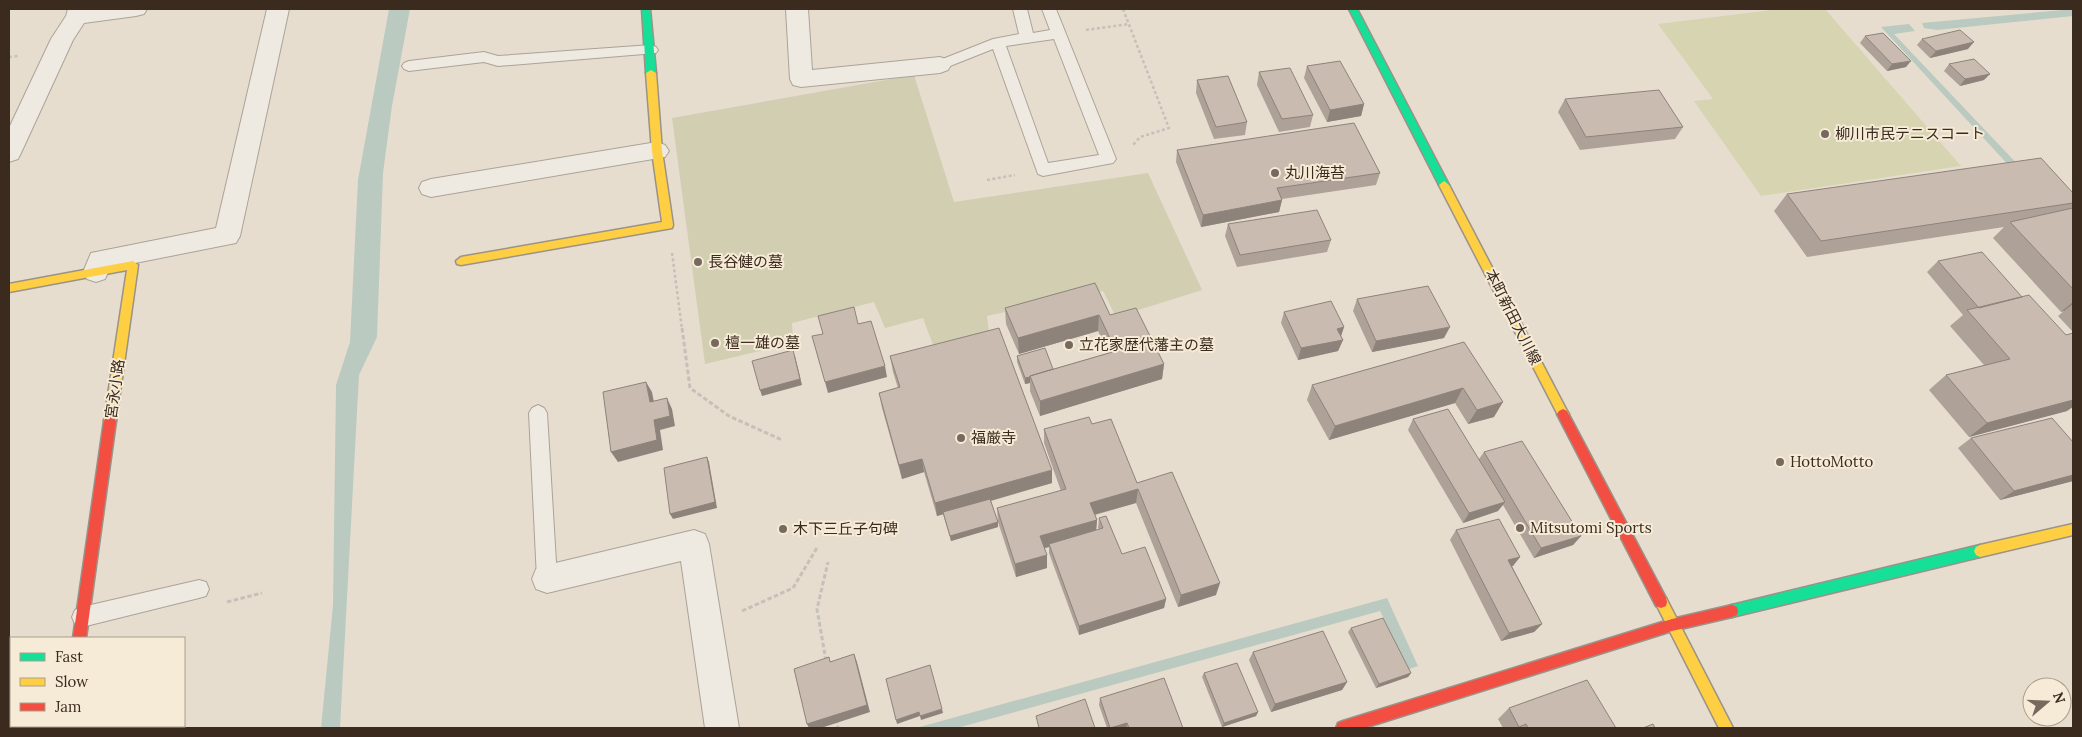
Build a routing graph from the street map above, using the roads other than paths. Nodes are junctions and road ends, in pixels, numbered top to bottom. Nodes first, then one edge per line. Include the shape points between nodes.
1 (136, 9) edge
2 (278, 9) edge
3 (646, 9) edge
4 (797, 9) edge
5 (1353, 9) edge
6 (1036, 12) edge
7 (78, 13) edge
8 (1058, 34) junction
9 (1027, 37) junction
10 (998, 42) junction
11 (651, 50) junction
12 (940, 64) joint
13 (409, 66) dead end
14 (657, 151) junction
15 (9, 153) edge
16 (431, 188) dead end
17 (460, 261) dead end
18 (96, 272) junction
19 (9, 288) edge
20 (538, 413) dead end
21 (2073, 529) edge
22 (547, 580) joint
23 (199, 589) dead end
24 (82, 617) junction
25 (1672, 625) junction
26 (79, 637) edge
27 (722, 728) edge
28 (1342, 728) edge
29 (1726, 728) edge

1 - 7 street
2 - 18 street via 227,236 100,260
3 - 11 street
4 - 12 street via 800,79
5 - 25 street, 本町新田大川線
6 - 8 lane
6 - 9 lane
7 - 15 street via 62,39
8 - 9 lane
8 - 10 lane via 1108,158 1043,170
9 - 10 lane
10 - 12 lane
11 - 13 lane via 498,61 484,57
11 - 14 street
14 - 16 street
14 - 17 street via 668,225
18 - 19 street, 宮永小路
18 - 24 street, 宮永小路 via 133,266
20 - 22 lane
21 - 25 street
22 - 27 street via 694,544
23 - 24 lane
24 - 26 street, 宮永小路
25 - 28 street
25 - 29 street, 本町新田大川線

